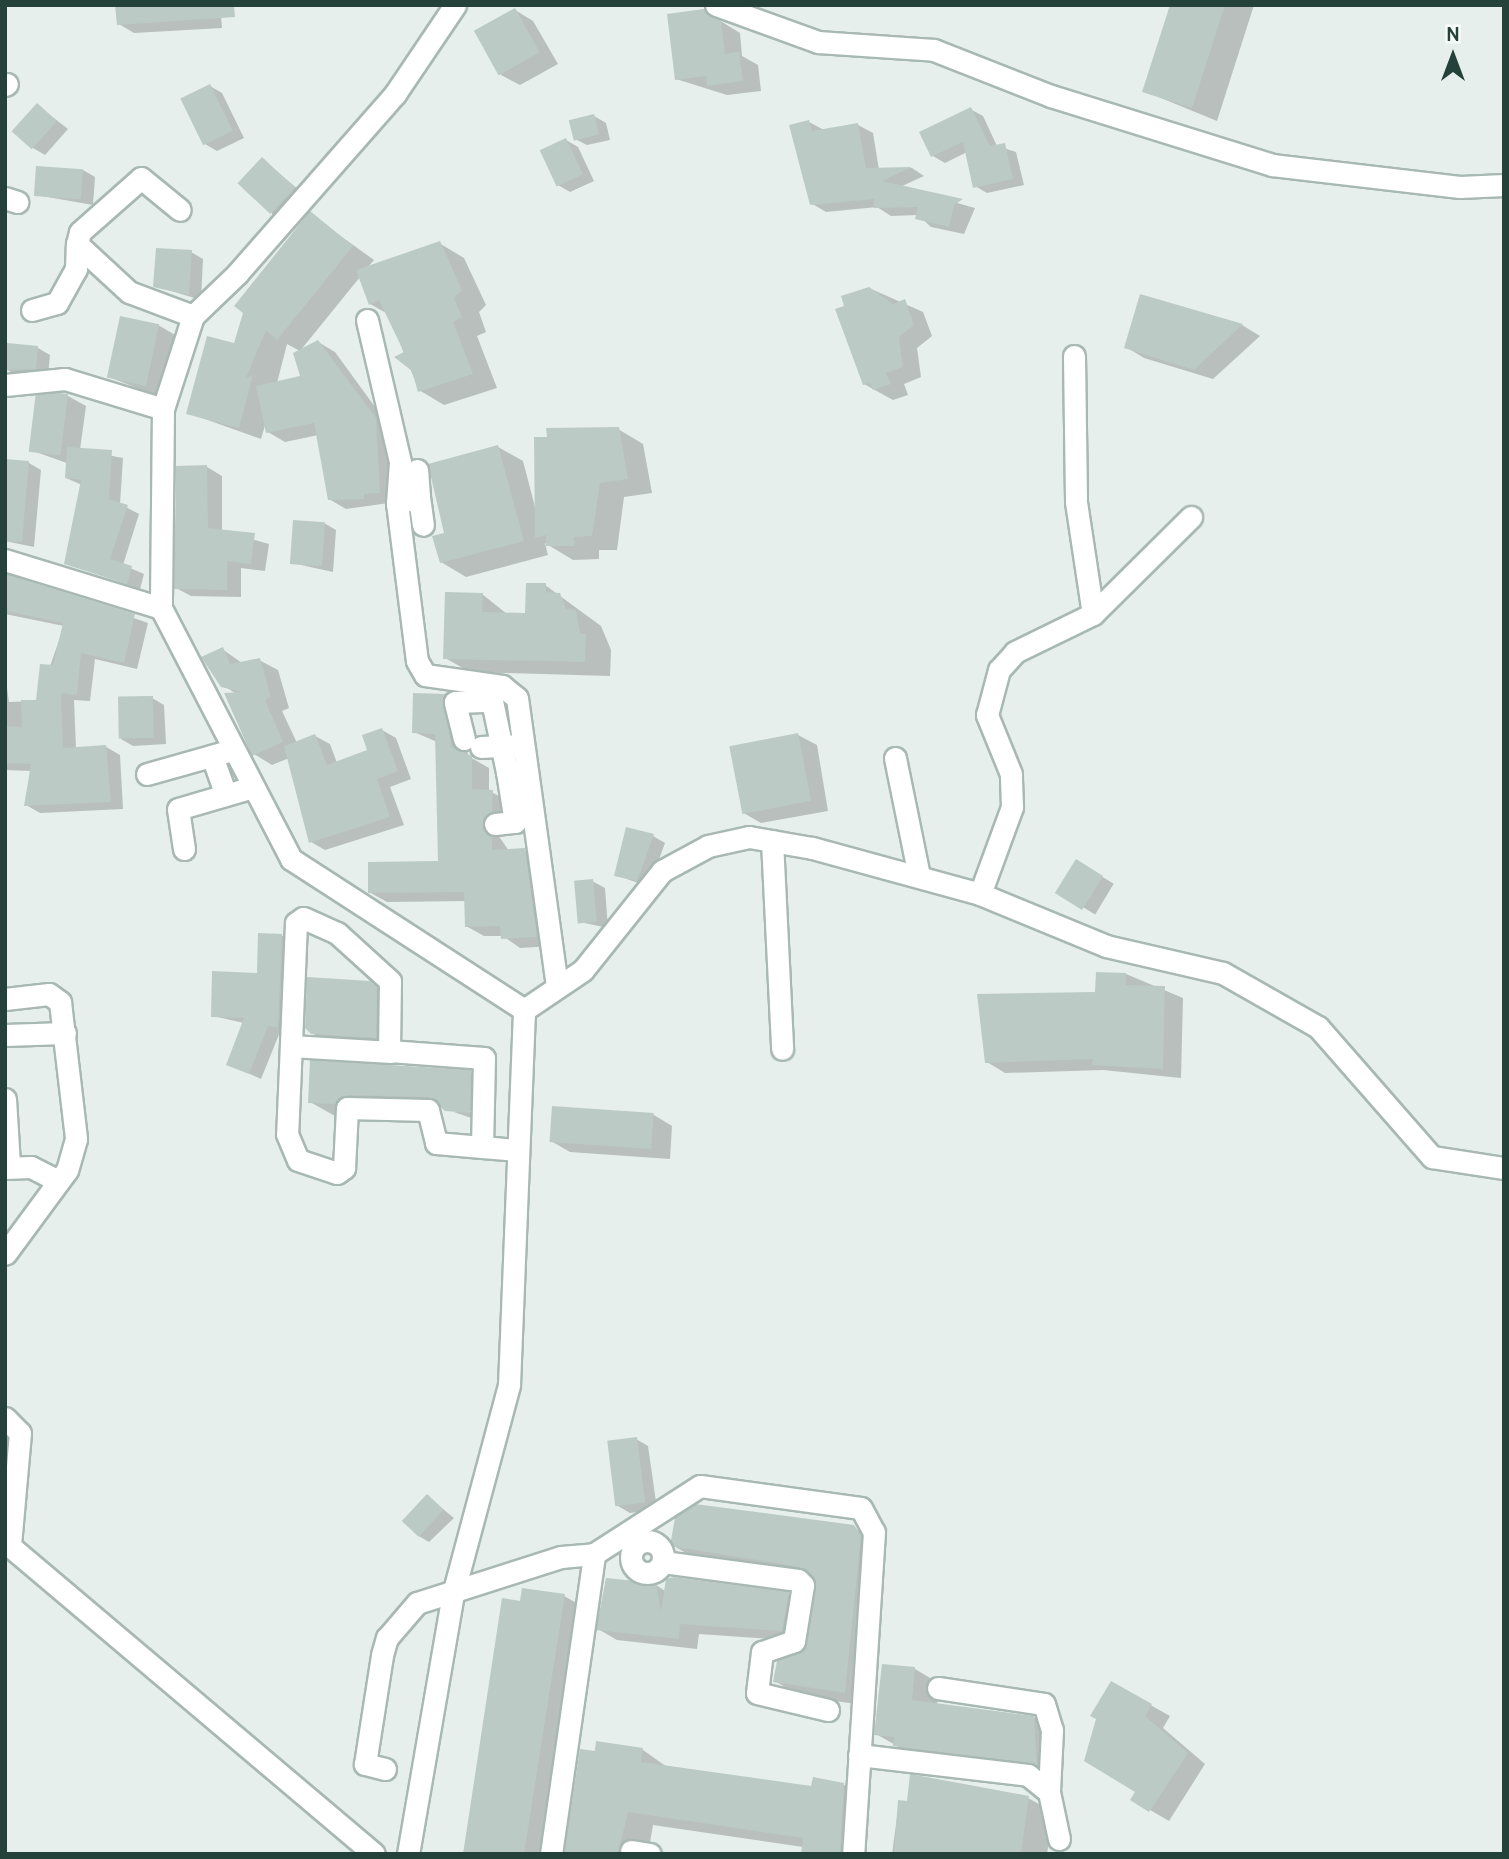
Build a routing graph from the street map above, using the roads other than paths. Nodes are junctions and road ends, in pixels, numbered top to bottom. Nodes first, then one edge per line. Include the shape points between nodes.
1 (456, 5) edge
2 (716, 5) edge
3 (1504, 186) edge
4 (180, 210) dead end
5 (77, 244) junction
6 (32, 310) dead end
7 (192, 316) junction
8 (367, 320) dead end
9 (1074, 356) dead end
10 (5, 385) edge
11 (163, 409) junction
12 (417, 470) dead end
13 (419, 497) junction
14 (397, 503) junction
15 (1191, 517) dead end
16 (423, 525) dead end
17 (5, 560) edge
18 (162, 608) junction
19 (1093, 614) junction
20 (522, 718) junction
21 (498, 722) junction
22 (528, 744) junction
23 (503, 746) junction
24 (222, 753) junction
25 (895, 758) dead end
26 (531, 769) junction
27 (507, 772) junction
28 (147, 774) dead end
29 (250, 788) junction
30 (226, 795) junction
31 (495, 824) dead end
32 (772, 841) junction
33 (184, 849) dead end
34 (919, 876) junction
35 (980, 894) junction
36 (557, 987) junction
37 (5, 999) edge
38 (524, 1010) junction
39 (65, 1033) junction
40 (5, 1035) edge
41 (291, 1046) junction
42 (782, 1049) dead end
43 (391, 1052) junction
44 (484, 1058) junction
45 (522, 1061) junction
46 (5, 1099) edge
47 (482, 1147) junction
48 (518, 1150) junction
49 (7, 1166) edge
50 (1504, 1168) edge
51 (59, 1181) junction
52 (5, 1254) edge
53 (5, 1418) edge
54 (8, 1544) edge
55 (601, 1550) junction
56 (453, 1594) junction
57 (939, 1688) dead end
58 (828, 1710) dead end
59 (859, 1755) junction
60 (385, 1769) dead end
61 (1049, 1792) junction
62 (1059, 1839) dead end
63 (374, 1854) edge
64 (408, 1854) edge
65 (551, 1854) edge
66 (853, 1854) edge

1 - 7 street via 395,94 238,273
2 - 3 street via 818,42 934,50 1051,96 1272,165 1460,187
4 - 5 street via 141,178 80,232
5 - 6 street via 76,269 57,303
5 - 7 street via 129,292
7 - 11 street
8 - 14 street via 400,462
9 - 19 street via 1076,502
10 - 11 street via 65,379
11 - 18 street
12 - 13 street
13 - 14 street
13 - 16 street
14 - 20 street via 417,660 425,675 502,686 517,698
15 - 19 street
17 - 18 street
18 - 24 street
19 - 35 street via 1015,652 992,683 987,716 1011,774 1012,807
20 - 21 street
20 - 22 street
21 - 23 street
21 - 23 street via 492,701 458,699 472,743
22 - 23 street
22 - 26 street
23 - 27 street
24 - 28 street
24 - 29 street
24 - 30 street
25 - 34 street
26 - 27 street
26 - 36 street
27 - 31 street via 516,820
29 - 30 street
29 - 38 street via 291,859 456,956
30 - 33 street via 174,812
32 - 34 street
32 - 36 street via 749,837 708,846 662,871 583,970
32 - 42 street
34 - 35 street
35 - 50 street via 1105,946 1223,973 1271,995 1318,1027 1432,1157
36 - 38 street
37 - 39 street via 56,996
38 - 45 street
39 - 40 street
39 - 51 street via 76,1139
41 - 43 street
41 - 43 street via 296,923 303,918 337,933 390,981
41 - 47 street via 287,1134 298,1160 337,1173 344,1168 347,1108 428,1110 436,1143
43 - 44 street
44 - 45 street
44 - 47 street
45 - 48 street
46 - 49 street
47 - 48 street
48 - 56 street via 509,1385
49 - 51 street
51 - 52 street
53 - 54 street via 20,1433
54 - 63 street
55 - 56 street via 561,1558
55 - 58 street via 631,1551 652,1541 663,1562 798,1580 803,1585 794,1641 762,1652 757,1693
55 - 59 street via 701,1486 861,1508 874,1532
55 - 65 street
56 - 60 street via 417,1603 387,1638 365,1764
56 - 64 street
57 - 61 street via 1044,1704 1052,1730
59 - 61 street via 1028,1775
59 - 66 street
61 - 62 street

